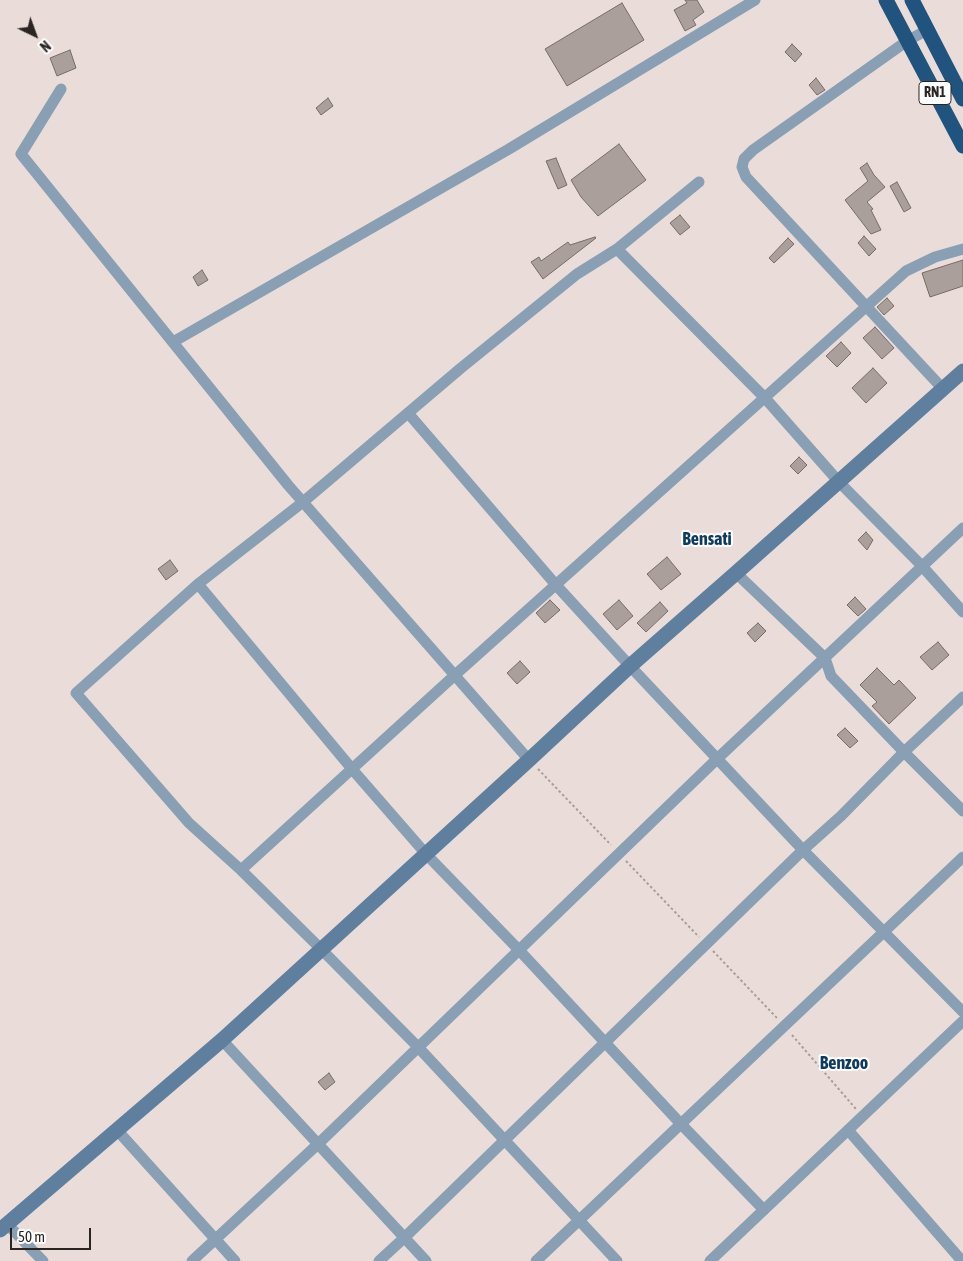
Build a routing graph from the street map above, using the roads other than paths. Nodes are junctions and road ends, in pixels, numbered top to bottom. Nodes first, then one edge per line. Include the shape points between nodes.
1 (755, 0) edge
2 (886, 0) edge
3 (912, 0) edge
4 (927, 30) junction
5 (908, 41) junction
6 (62, 89) dead end
7 (963, 99) edge
8 (963, 146) edge
9 (699, 182) dead end
10 (618, 249) junction
11 (963, 249) edge
12 (866, 307) junction
13 (173, 342) junction
14 (963, 371) edge
15 (943, 389) junction
16 (765, 398) junction
17 (408, 413) junction
18 (838, 482) junction
19 (302, 502) junction
20 (963, 528) edge
21 (922, 566) junction
22 (736, 573) junction
23 (198, 584) junction
24 (556, 585) junction
25 (963, 612) edge
26 (825, 658) junction
27 (630, 666) junction
28 (456, 675) junction
29 (963, 697) edge
30 (904, 752) junction
31 (718, 758) junction
32 (530, 760) junction
33 (352, 770) junction
34 (963, 811) edge
35 (803, 850) junction
36 (426, 854) junction
37 (963, 856) edge
38 (241, 870) junction
39 (884, 932) junction
40 (322, 950) junction
41 (519, 950) junction
42 (963, 1012) edge
43 (963, 1021) edge
44 (222, 1040) junction
45 (605, 1043) junction
46 (418, 1047) junction
47 (680, 1124) junction
48 (117, 1130) junction
49 (848, 1130) junction
50 (504, 1140) junction
51 (318, 1144) junction
52 (764, 1210) junction
53 (579, 1220) junction
54 (4, 1227) edge
55 (404, 1238) junction
56 (215, 1240) junction
57 (43, 1261) edge
58 (192, 1261) edge
59 (235, 1261) edge
60 (379, 1261) edge
61 (426, 1261) edge
62 (536, 1261) edge
63 (617, 1261) edge
64 (710, 1261) edge
65 (962, 1261) edge

1 - 13 street via 508,150
2 - 5 highway, RN1
3 - 4 highway, RN1
4 - 5 street
4 - 7 highway, RN1
5 - 8 highway, RN1
5 - 12 street via 753,150 744,158 742,167 746,177
6 - 13 street via 21,154
9 - 10 street
10 - 16 street
10 - 17 street via 578,274
11 - 12 street via 935,257 906,271
12 - 15 street
12 - 16 street
13 - 19 street
14 - 15 street
15 - 18 street
16 - 18 street
16 - 24 street
17 - 19 street
17 - 24 street
18 - 21 street
18 - 22 street
19 - 23 street
19 - 28 street
20 - 21 street
21 - 25 street
21 - 26 street
22 - 26 street
22 - 27 street
23 - 33 street
23 - 38 street via 76,693 188,823
24 - 27 street
24 - 28 street
26 - 30 street via 831,676
26 - 31 street
27 - 31 street
27 - 32 street
28 - 32 street
28 - 33 street
29 - 30 street
30 - 34 street
30 - 35 street
31 - 35 street
31 - 41 street
32 - 36 street
33 - 36 street
33 - 38 street
35 - 39 street
35 - 45 street
36 - 40 street
36 - 41 street
37 - 39 street
38 - 40 street
39 - 42 street
39 - 47 street
40 - 44 street
40 - 46 street
41 - 45 street
41 - 46 street
43 - 49 street
44 - 48 street
44 - 51 street
45 - 47 street
45 - 50 street
46 - 50 street
46 - 51 street
47 - 52 street
47 - 53 street
48 - 54 street
48 - 56 street
49 - 52 street
49 - 65 street
50 - 53 street
50 - 55 street
51 - 55 street
51 - 56 street
52 - 64 street
53 - 62 street
53 - 63 street
54 - 57 street
55 - 60 street
55 - 61 street
56 - 58 street
56 - 59 street

